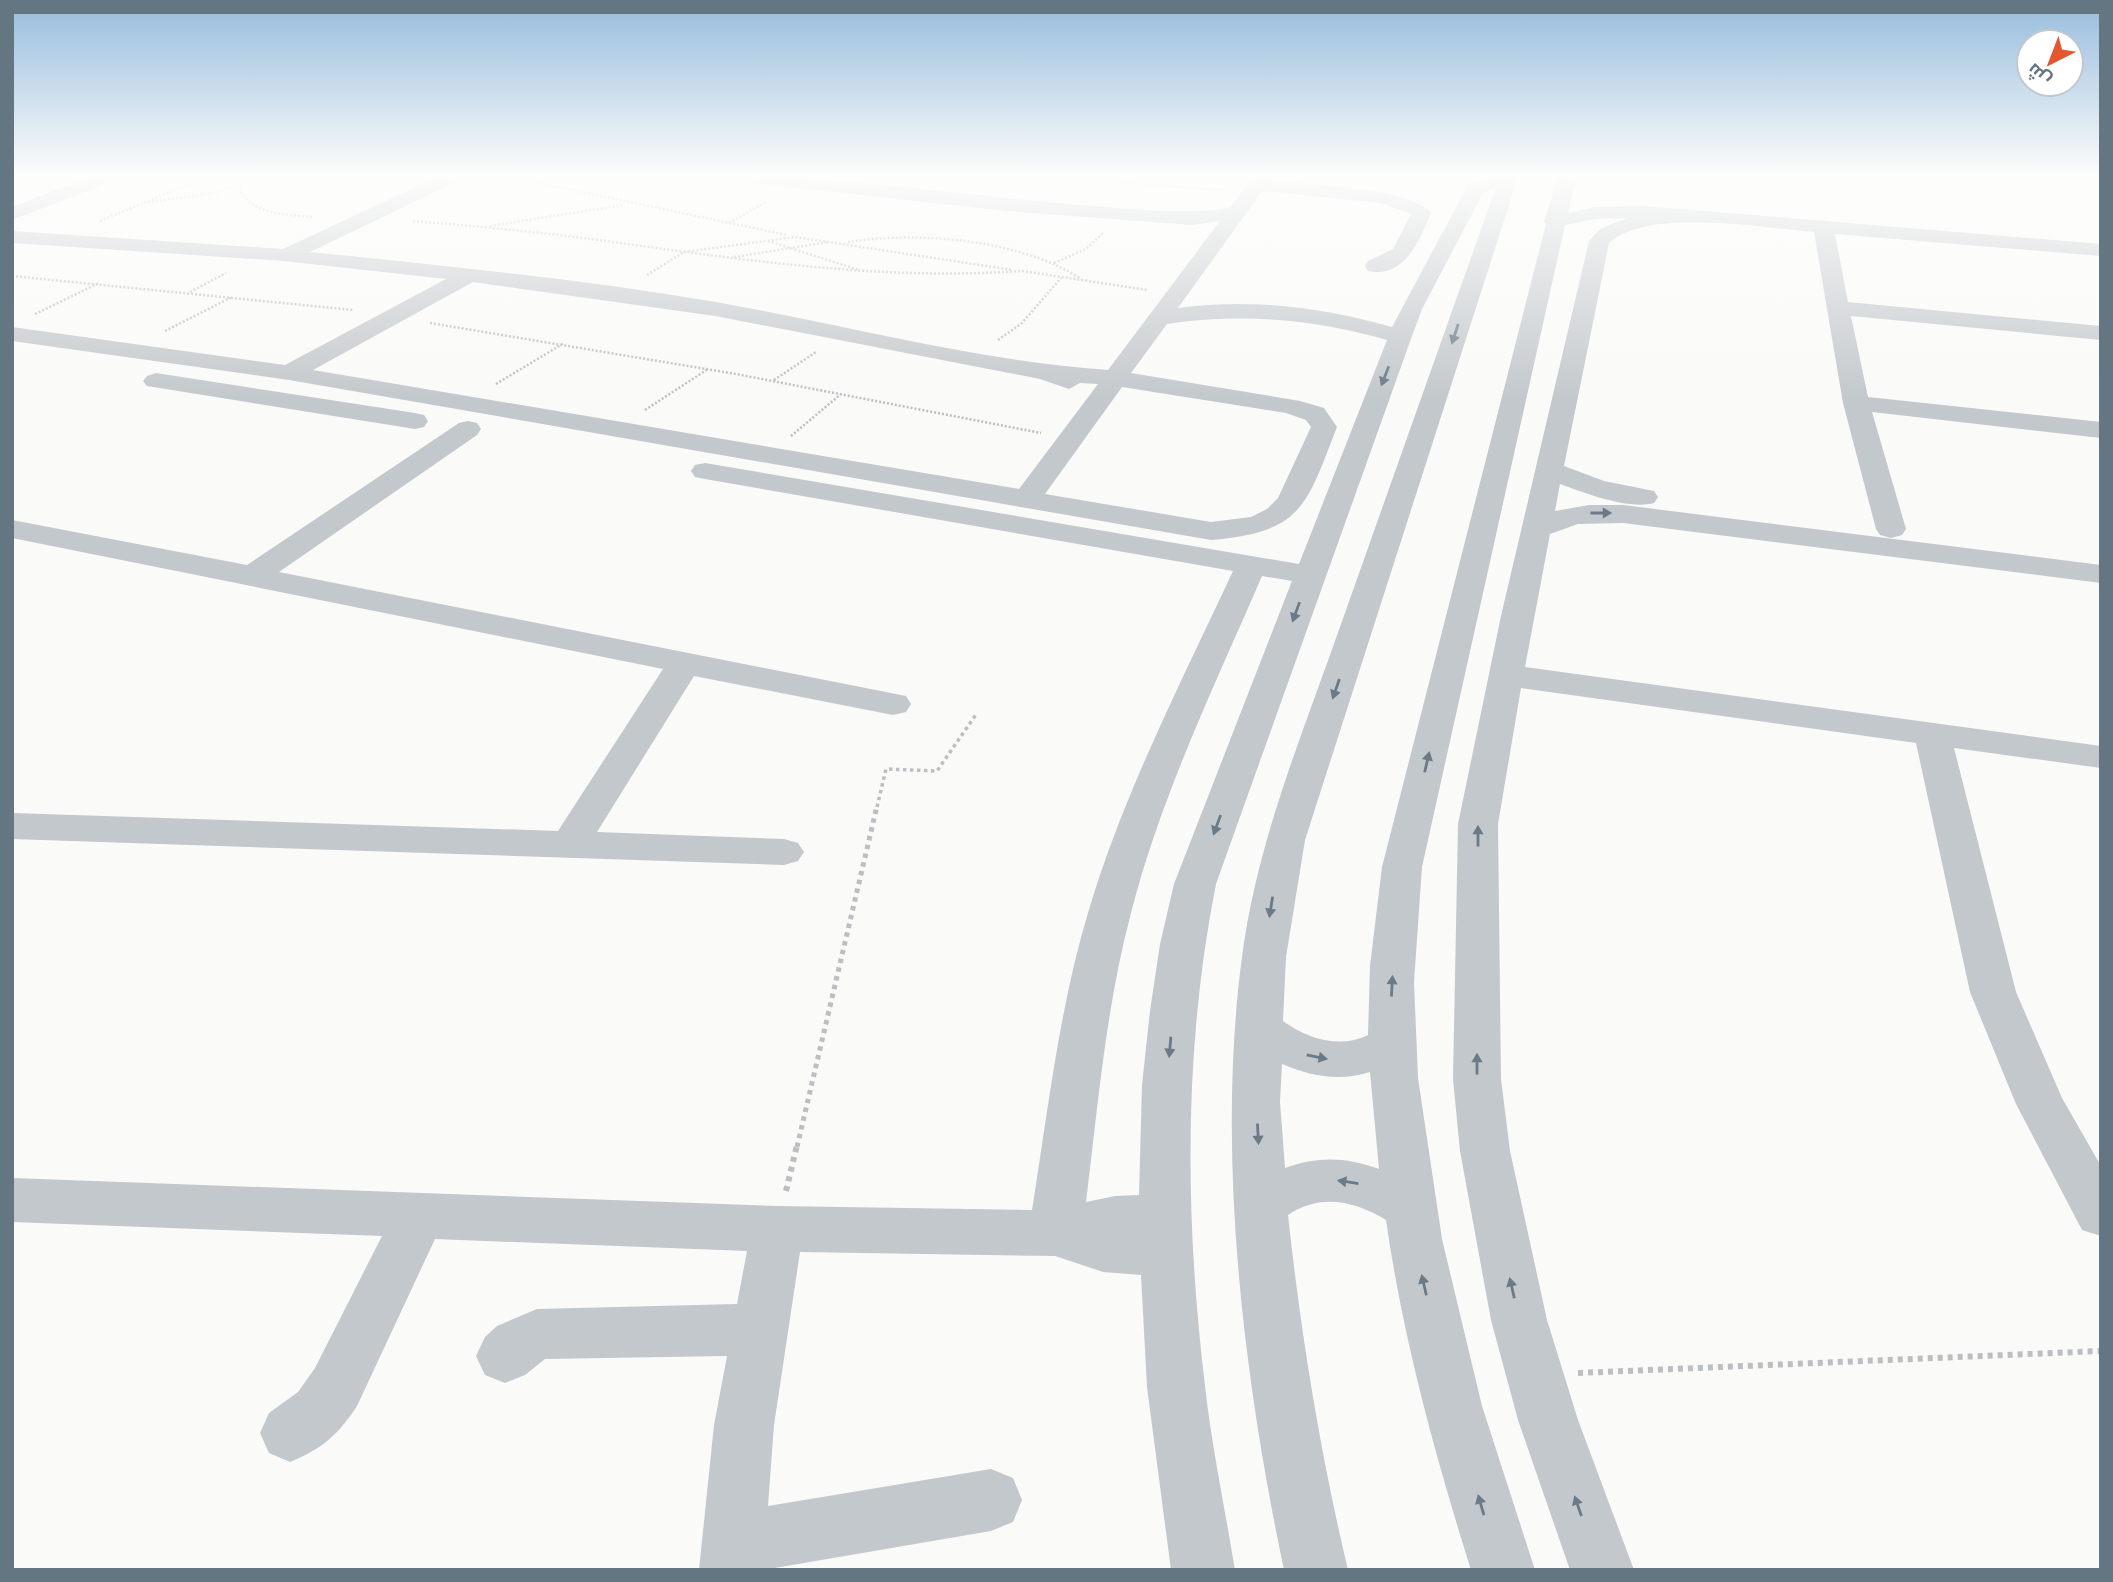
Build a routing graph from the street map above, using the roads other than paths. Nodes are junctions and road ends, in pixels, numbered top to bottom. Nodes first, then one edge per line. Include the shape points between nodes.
1 (203, 251) edge
2 (295, 251) edge
3 (1215, 251) edge
4 (1402, 251) edge
5 (1443, 251) edge
6 (1482, 251) edge
7 (1547, 251) edge
8 (1597, 251) edge
9 (1827, 251) edge
10 (284, 256) junction
11 (1376, 266) dead end
12 (470, 275) junction
13 (1474, 276) junction
14 (1235, 290) dead end
15 (1259, 304) junction
16 (1837, 308) junction
17 (1411, 311) junction
18 (1159, 318) junction
19 (19, 327) edge
20 (2101, 333) edge
21 (12, 359) edge
22 (129, 368) junction
23 (289, 373) junction
24 (1045, 373) junction
25 (1114, 378) junction
26 (1098, 401) junction
27 (1856, 403) junction
28 (467, 416) junction
29 (2101, 429) edge
30 (1549, 470) junction
31 (1027, 498) junction
32 (12, 529) edge
33 (1536, 529) junction
34 (1891, 529) junction
35 (1344, 553) junction
36 (2101, 555) edge
37 (1251, 565) junction
38 (2101, 574) edge
39 (254, 575) junction
40 (1464, 608) junction
41 (1517, 617) junction
42 (683, 665) junction
43 (1506, 676) junction
44 (893, 704) dead end
45 (1932, 733) junction
46 (2101, 757) edge
47 (12, 826) edge
48 (569, 845) junction
49 (784, 852) dead end
50 (1258, 1026) junction
51 (1393, 1043) junction
52 (12, 1200) edge
53 (1261, 1205) junction
54 (1410, 1208) junction
55 (2101, 1214) edge
56 (420, 1215) junction
57 (777, 1229) junction
58 (1062, 1233) junction
59 (1165, 1235) junction
60 (760, 1329) junction
61 (505, 1356) dead end
62 (290, 1433) dead end
63 (991, 1500) dead end
64 (732, 1556) edge
65 (1203, 1570) edge
66 (1316, 1570) edge
67 (1503, 1570) edge
68 (1602, 1570) edge

1 - 10 street
2 - 10 street
3 - 18 street via 1201,278 1177,294
4 - 11 street via 1399,257
5 - 17 street
6 - 13 street
7 - 40 street
8 - 30 street
9 - 16 street
10 - 12 street
12 - 23 street
12 - 24 street via 665,300
13 - 17 street
13 -> 35 street
14 - 15 street
15 - 17 street via 1355,318
15 - 18 street
16 - 20 street
16 - 27 street
17 -> 35 street
18 - 25 street
19 - 22 street
21 - 22 street
22 - 23 street
22 - 28 street
23 - 28 street
24 - 25 street
24 - 26 street via 1078,384
25 - 26 street
25 - 31 street via 1291,406 1320,417 1324,427 1290,504 1258,525 1211,531
26 - 31 street
27 - 29 street
27 - 34 street
28 - 31 street via 617,429
28 - 37 street
28 - 39 street
30 - 33 street
30 - 34 street via 1597,488 1642,497
32 - 39 street
33 -> 38 street via 1581,514 1623,514
33 - 41 street
34 - 36 street
35 - 37 street
35 -> 50 street via 1285,840 1266,945
35 -> 59 street via 1195,884 1173,1011
37 - 58 street via 1161,767 1110,914 1088,1008
39 - 42 street
40 - 41 street
51 -> 40 street via 1394,942 1402,867
41 - 43 street
42 - 44 street
42 - 48 street
43 - 45 street
68 -> 43 street via 1535,1375 1499,1231 1477,1079 1478,824
45 - 46 street
45 - 55 street via 1993,992 2040,1104
47 - 48 street
48 - 49 street
50 -> 51 street via 1286,1048 1324,1059 1363,1058
50 -> 53 street
51 - 54 street
52 - 56 street
54 -> 53 street via 1388,1194 1339,1180 1295,1184
53 - 66 street via 1272,1328
67 -> 54 street via 1450,1396
56 - 57 street
56 - 62 street via 332,1393 319,1412
57 - 58 street
57 - 60 street
58 - 59 street via 1104,1249
59 - 65 street via 1176,1387
60 - 61 street via 551,1332 529,1336
60 - 64 street via 744,1425
63 - 64 street

